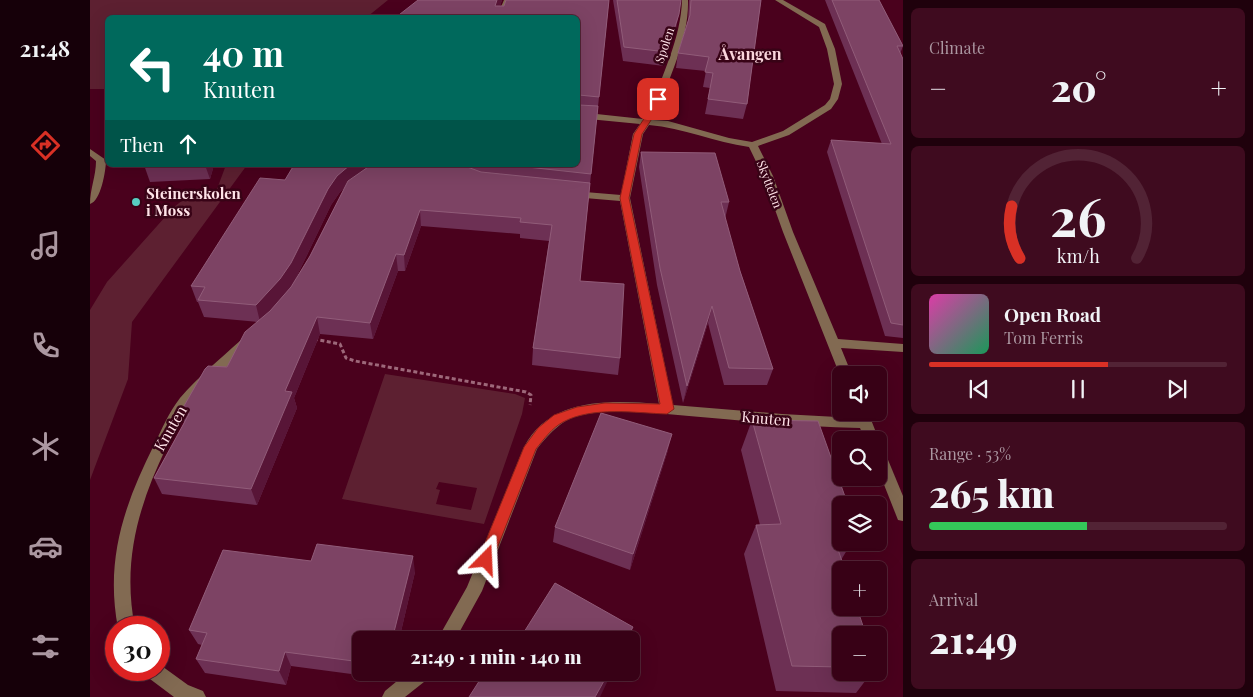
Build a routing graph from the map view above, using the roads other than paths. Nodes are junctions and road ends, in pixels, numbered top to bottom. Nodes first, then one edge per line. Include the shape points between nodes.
1 (507, 0) edge
2 (685, 0) edge
3 (778, 0) edge
4 (500, 15) edge
5 (580, 115) edge
6 (645, 122) junction
7 (753, 145) junction
8 (90, 152) edge
9 (559, 192) edge
10 (625, 198) junction
11 (90, 201) edge
12 (258, 333) edge
13 (832, 344) junction
14 (903, 348) edge
15 (842, 366) edge
16 (667, 409) junction
17 (832, 419) edge
18 (887, 476) edge
19 (903, 515) edge
20 (126, 616) edge
21 (451, 631) edge
22 (167, 681) edge
23 (411, 681) edge
24 (197, 697) edge
25 (391, 697) edge

1 - 4 street
2 - 6 street, Spolen via 685,16 675,51 653,111
3 - 7 street, Skyttelen via 822,26 831,49 838,92 828,107 786,133
5 - 6 street
6 - 7 street via 686,128
6 - 10 street via 638,134
7 - 13 street, Skyttelen via 770,181
8 - 11 street via 101,160 101,173
9 - 10 street
10 - 16 street
12 - 20 street, Knuten via 185,402 153,459 126,531 122,587
13 - 14 street
13 - 15 street, Skyttelen
16 - 17 street, Knuten via 790,420
16 - 21 street, Knuten via 577,411 549,426 531,447 474,591
18 - 19 street
22 - 24 street via 183,693
23 - 25 street

